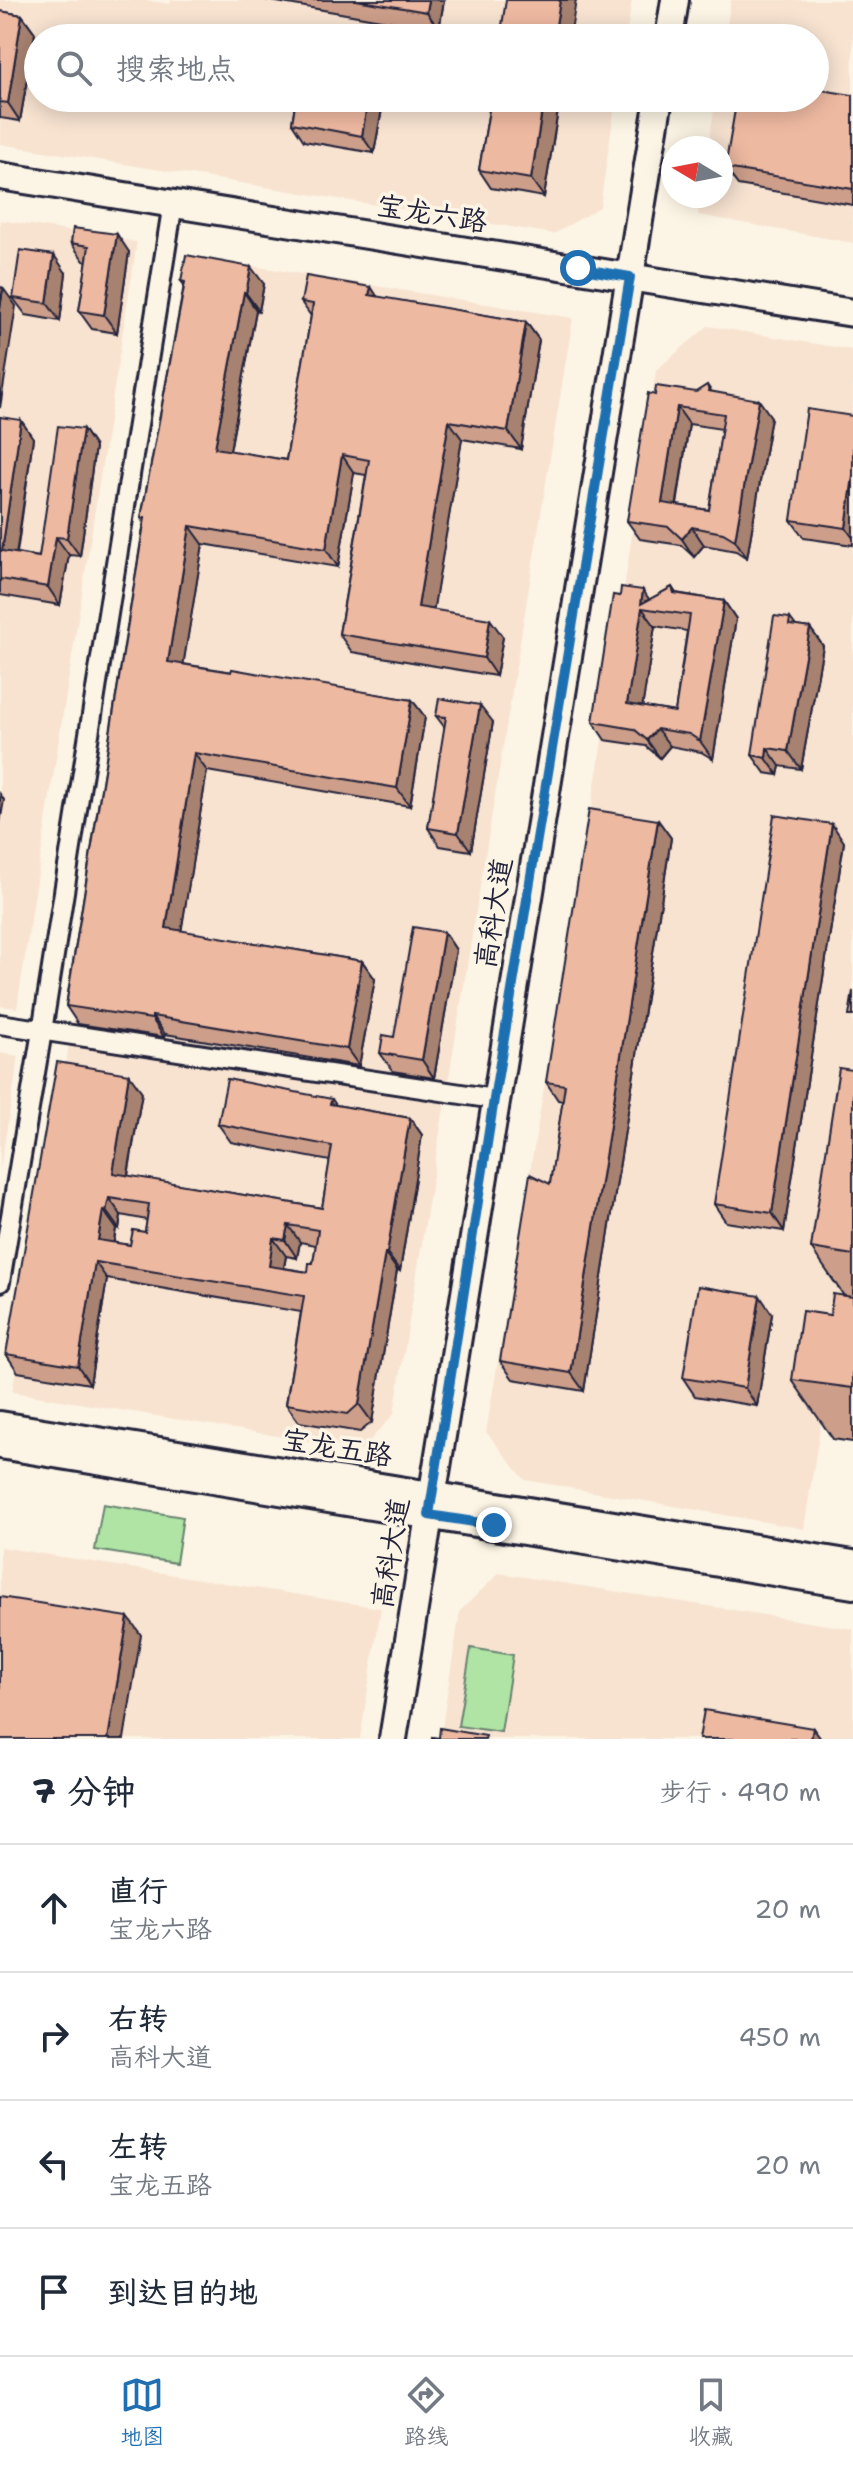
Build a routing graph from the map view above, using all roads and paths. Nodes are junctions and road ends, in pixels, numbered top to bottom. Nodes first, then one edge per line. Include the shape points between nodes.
1 (675, 0) edge
2 (671, 24) edge
3 (657, 112) edge
4 (0, 176) edge
5 (173, 203) junction
6 (630, 277) junction
7 (853, 313) edge
8 (0, 1024) edge
9 (42, 1031) junction
10 (494, 1099) junction
11 (0, 1282) edge
12 (0, 1425) edge
13 (0, 1445) edge
14 (431, 1505) junction
15 (853, 1564) edge
16 (853, 1585) edge
17 (393, 1739) edge

1 - 2 street
3 - 6 street, 高科大道
4 - 5 street, 宝龙六路
5 - 6 street, 宝龙六路
5 - 9 street
6 - 7 street, 宝龙六路
6 - 10 street, 高科大道
8 - 9 street
9 - 10 street
9 - 11 street
10 - 14 street, 高科大道
12 - 14 street, 宝龙五路
13 - 14 street, 宝龙五路
14 - 15 street, 宝龙五路
14 - 16 street, 宝龙五路
14 - 17 street, 高科大道

